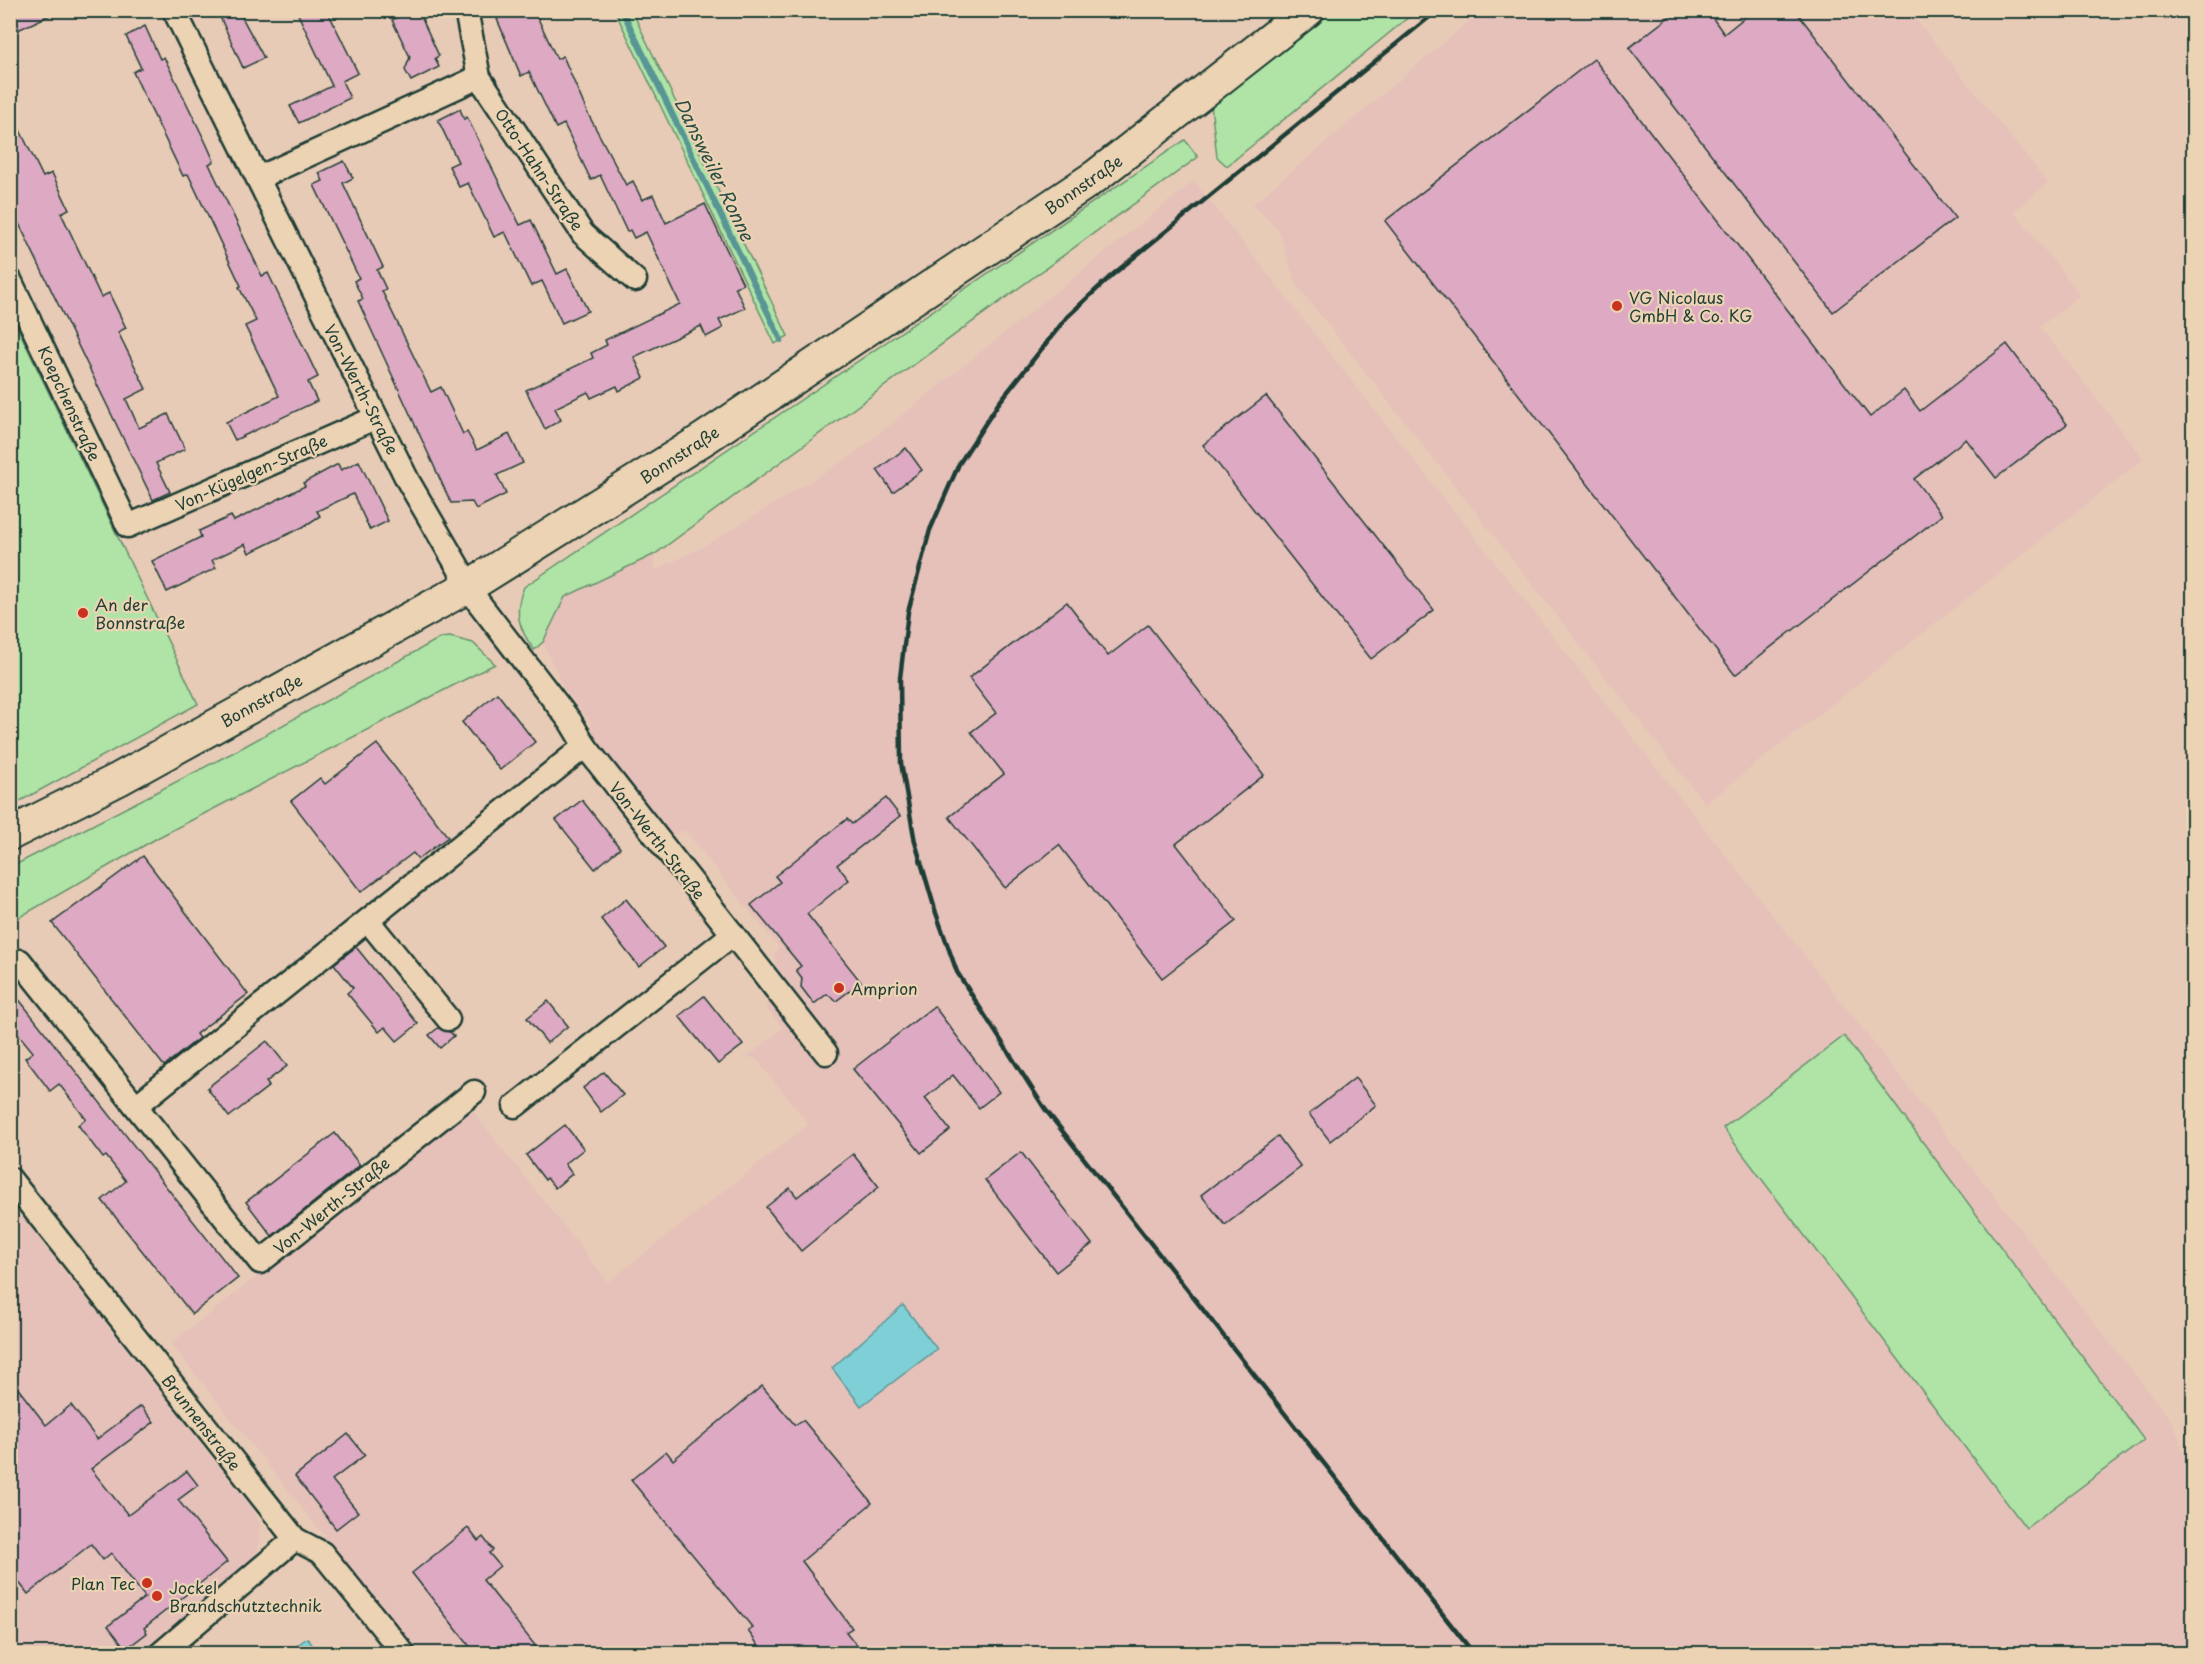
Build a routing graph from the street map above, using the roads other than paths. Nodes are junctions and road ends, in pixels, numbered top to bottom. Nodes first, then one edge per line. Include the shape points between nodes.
1 (174, 10) edge
2 (466, 10) edge
3 (1308, 10) edge
4 (479, 77) junction
5 (258, 178) junction
6 (10, 280) edge
7 (635, 280) dead end
8 (375, 418) junction
9 (128, 526) joint
10 (469, 586) junction
11 (585, 746) junction
12 (10, 834) edge
13 (369, 922) junction
14 (733, 934) junction
15 (20, 961) dead end
16 (448, 1019) dead end
17 (826, 1053) dead end
18 (474, 1092) dead end
19 (136, 1106) junction
20 (515, 1106) dead end
21 (10, 1179) edge
22 (295, 1539) junction
23 (159, 1653) edge
24 (404, 1653) edge

1 - 5 street, Von-Werth-Straße
2 - 4 street, Otto-Hahn-Straße
3 - 10 main road, Bonnstraße via 1096,176 705,438
4 - 5 street
4 - 7 street, Otto-Hahn-Straße via 583,234
5 - 8 street, Von-Werth-Straße
6 - 9 street, Koepchenstraße
8 - 9 street, Von-Kügelgen-Straße
8 - 10 street, Von-Werth-Straße
10 - 11 street, Von-Werth-Straße
10 - 12 main road, Bonnstraße via 119,779
11 - 13 street
11 - 14 street, Von-Werth-Straße
13 - 16 street
13 - 19 street
14 - 17 street, Von-Werth-Straße
14 - 20 street
15 - 19 street, Von-Werth-Straße
18 - 19 street, Von-Werth-Straße via 260,1262
21 - 22 street, Brunnenstraße
22 - 23 street
22 - 24 street, Brunnenstraße via 322,1553

